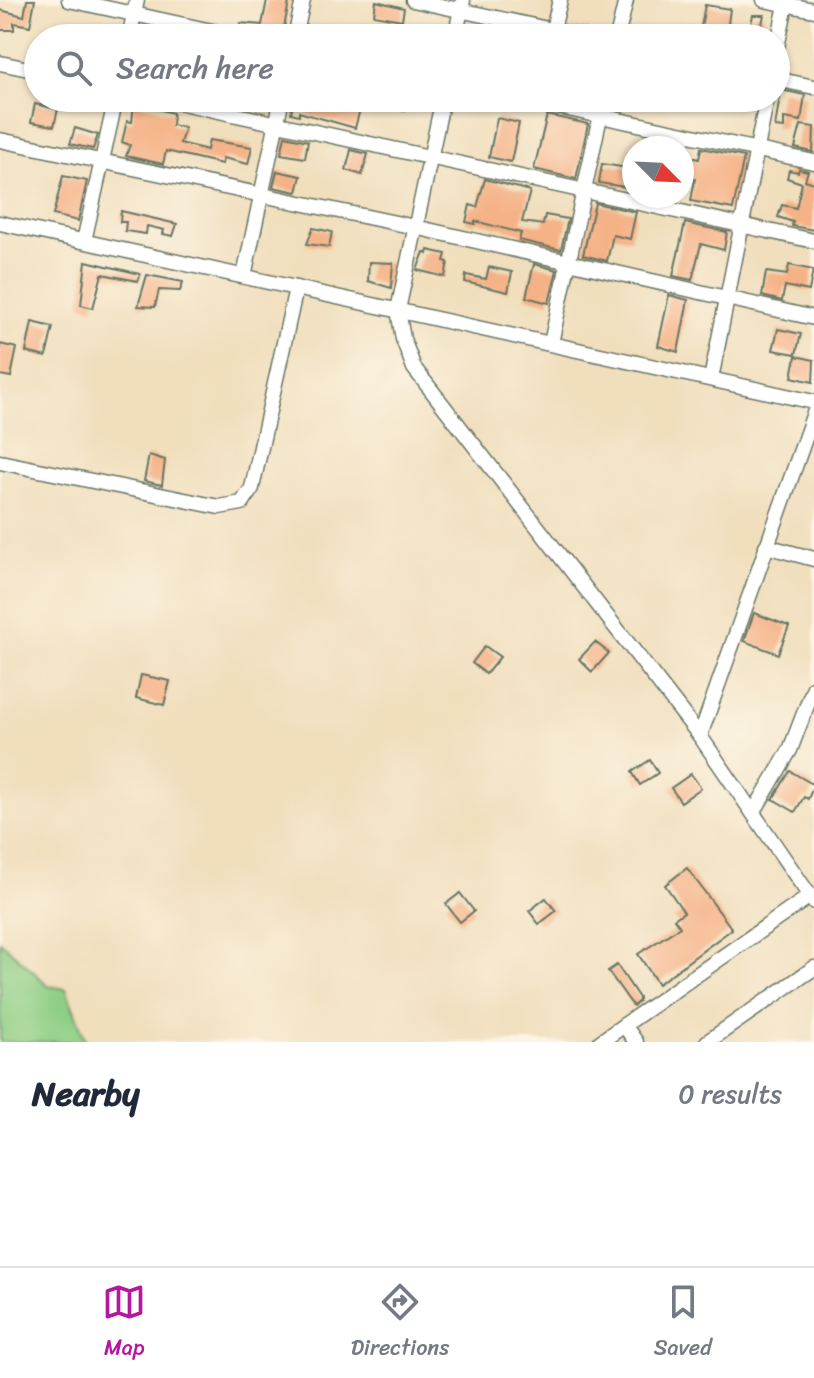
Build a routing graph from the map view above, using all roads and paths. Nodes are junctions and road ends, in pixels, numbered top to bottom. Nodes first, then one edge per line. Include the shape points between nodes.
1 (69, 0) edge
2 (303, 0) edge
3 (413, 0) edge
4 (560, 0) edge
5 (626, 0) edge
6 (764, 0) edge
7 (786, 2) edge
8 (462, 5) edge
9 (135, 7) edge
10 (814, 10) edge
11 (195, 24) edge
12 (298, 24) edge
13 (521, 24) edge
14 (554, 24) edge
15 (620, 24) edge
16 (782, 24) edge
17 (0, 63) edge
18 (24, 68) edge
19 (790, 82) edge
20 (814, 87) edge
21 (113, 112) edge
22 (223, 112) edge
23 (279, 112) edge
24 (440, 112) edge
25 (588, 112) edge
26 (602, 112) edge
27 (764, 112) edge
28 (601, 115) junction
29 (277, 124) junction
30 (0, 140) edge
31 (756, 149) junction
32 (430, 157) junction
33 (103, 162) junction
34 (814, 162) edge
35 (584, 191) junction
36 (262, 197) junction
37 (0, 223) edge
38 (741, 225) junction
39 (415, 227) junction
40 (84, 241) junction
41 (814, 241) edge
42 (569, 263) junction
43 (244, 276) junction
44 (296, 288) junction
45 (726, 298) junction
46 (398, 310) junction
47 (814, 318) edge
48 (551, 343) junction
49 (711, 379) junction
50 (814, 402) edge
51 (814, 413) edge
52 (0, 462) edge
53 (766, 546) junction
54 (814, 559) edge
55 (814, 687) edge
56 (700, 736) junction
57 (753, 813) junction
58 (812, 899) edge
59 (814, 968) edge
60 (624, 1025) junction
61 (600, 1042) edge
62 (636, 1042) edge
63 (707, 1042) edge

1 - 9 street
2 - 12 street
3 - 8 street
4 - 14 street
5 - 15 street
6 - 7 street
7 - 10 street
7 - 16 street
8 - 13 street
9 - 11 street
17 - 18 street
19 - 20 street
21 - 33 street
22 - 29 street
23 - 29 street
24 - 32 street
25 - 28 street
26 - 28 street
27 - 31 street
28 - 31 street
28 - 35 street
29 - 32 street
29 - 36 street
30 - 33 street
31 - 34 street
31 - 38 street
32 - 35 street
32 - 39 street
33 - 36 street
33 - 40 street
35 - 38 street
35 - 42 street
36 - 39 street
36 - 43 street
37 - 40 street
38 - 41 street
38 - 45 street
39 - 42 street
39 - 46 street
40 - 43 street
42 - 45 street
42 - 48 street
43 - 44 street
44 - 46 street
44 - 52 street via 252,488 242,503 219,507
45 - 47 street
45 - 49 street
46 - 48 street
46 - 56 street via 414,368
48 - 49 street
49 - 50 street
51 - 53 street
53 - 54 street
53 - 56 street
55 - 57 street via 790,750
56 - 57 street
57 - 58 street
58 - 60 street
59 - 63 street
60 - 61 street
60 - 62 street

